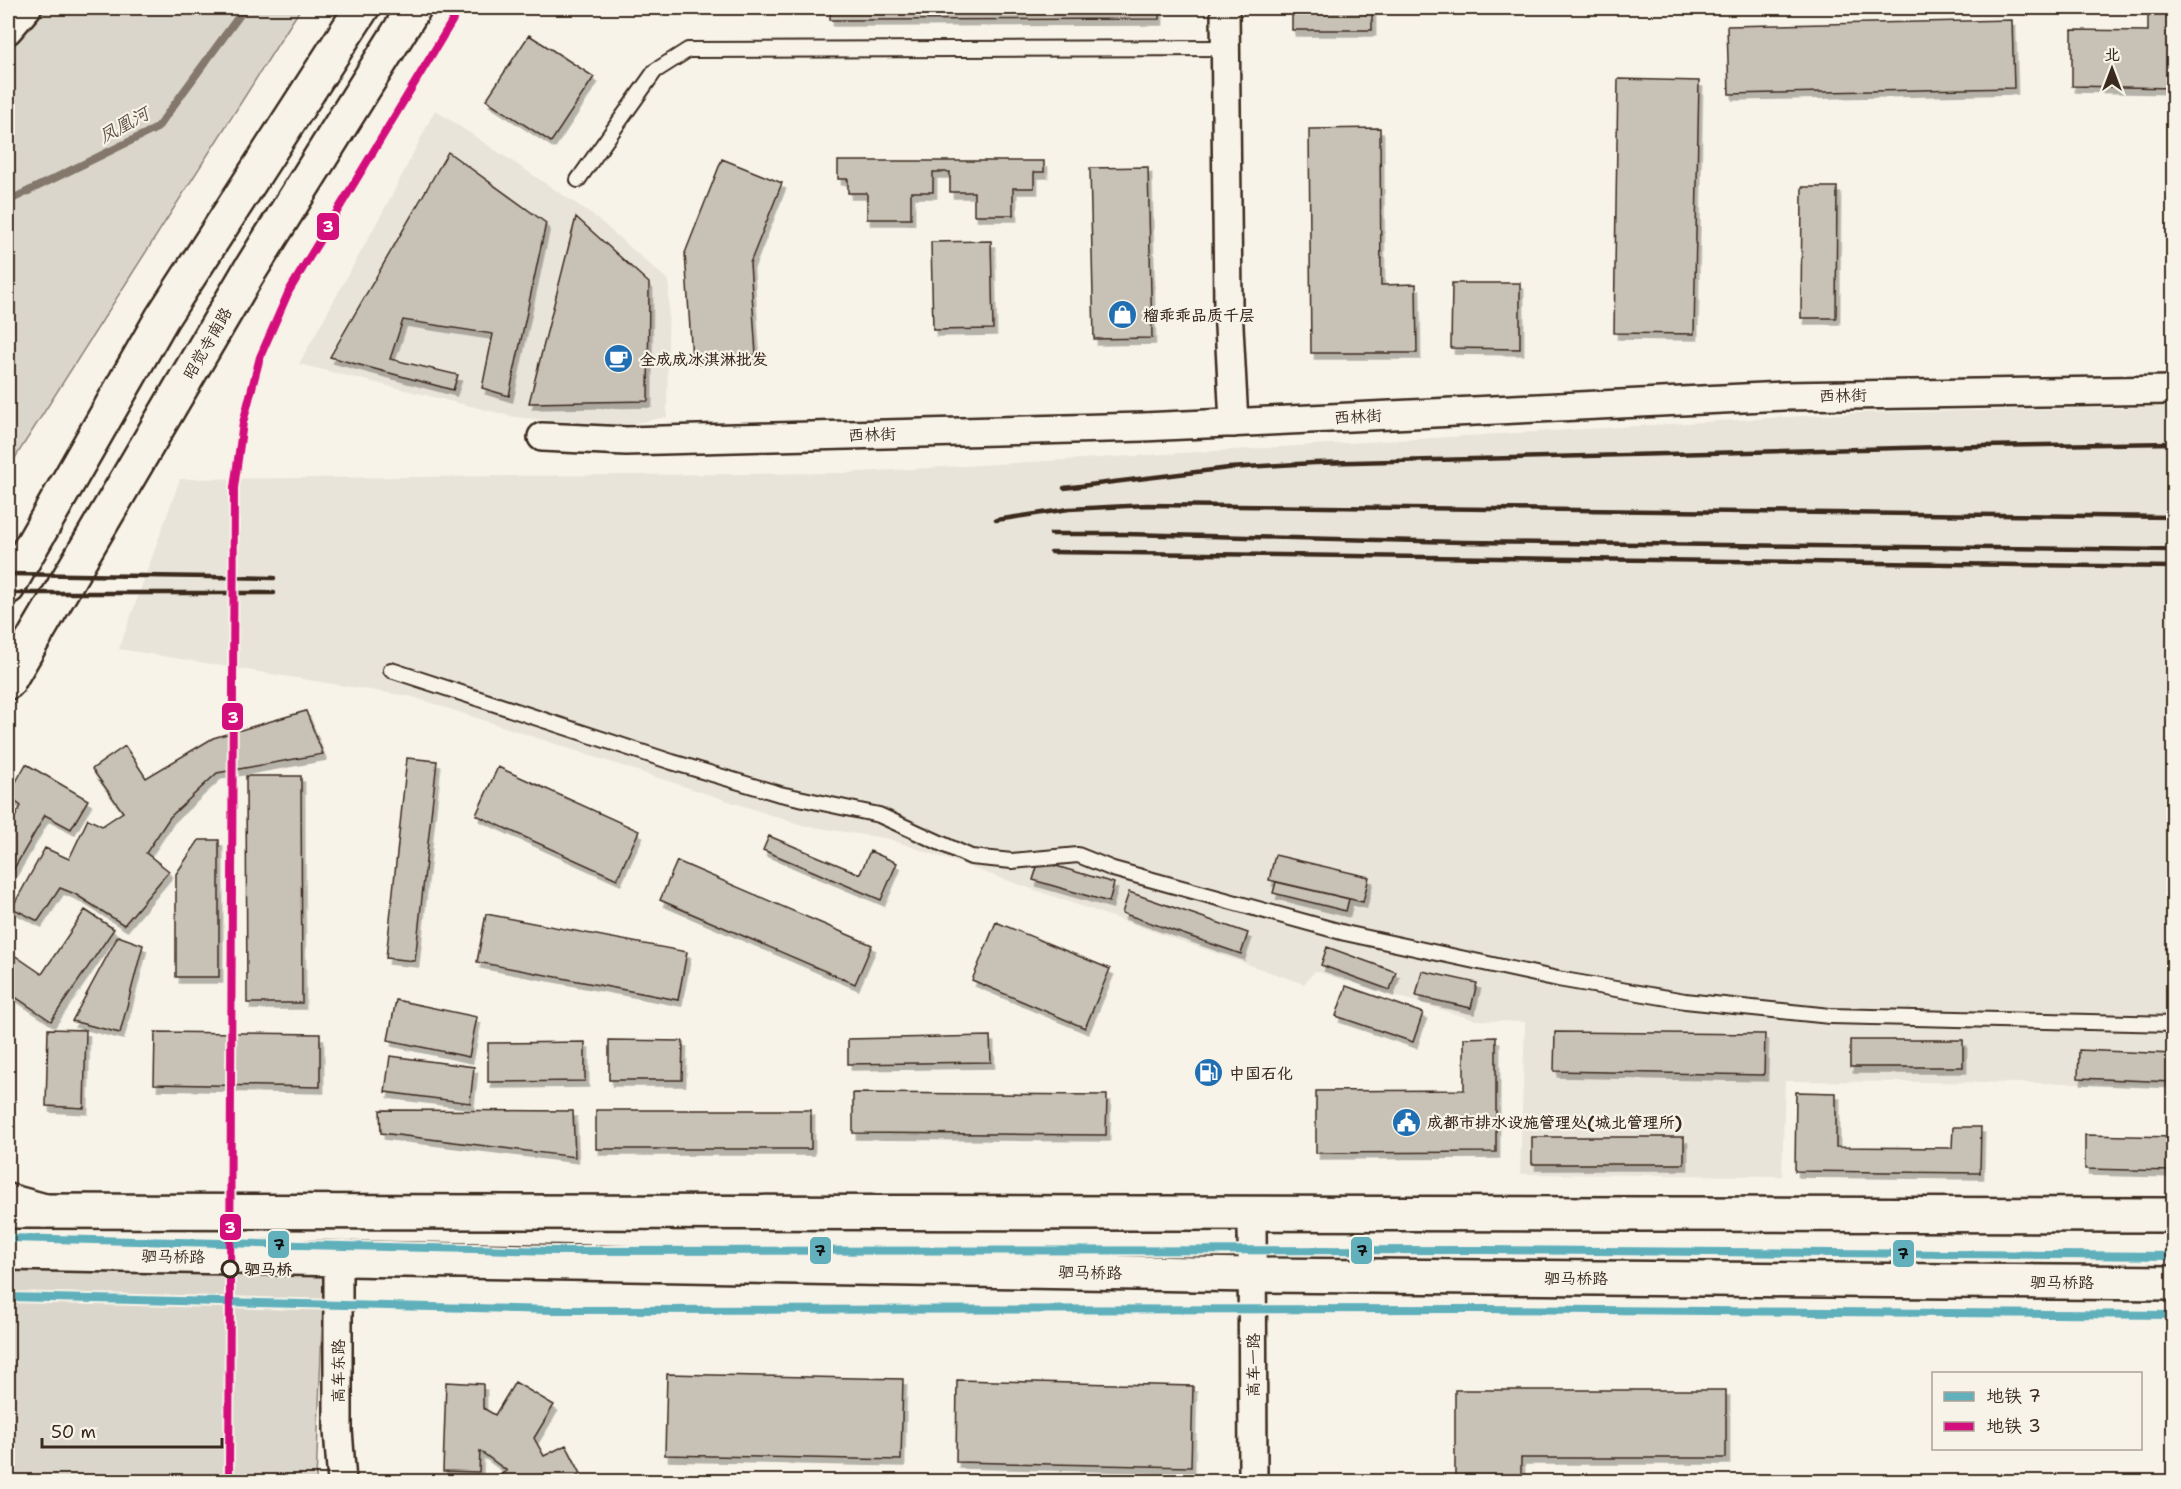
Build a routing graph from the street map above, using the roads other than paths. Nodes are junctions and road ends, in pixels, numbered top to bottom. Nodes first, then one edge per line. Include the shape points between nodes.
1 (27, 8) edge
2 (362, 8) edge
3 (414, 8) edge
4 (1225, 8) edge
5 (8, 30) edge
6 (1225, 48) junction
7 (578, 180) dead end
8 (2174, 390) edge
9 (1234, 423) junction
10 (542, 437) dead end
11 (8, 587) edge
12 (391, 670) dead end
13 (8, 682) edge
14 (2174, 1024) edge
15 (8, 1201) edge
16 (8, 1210) edge
17 (45, 1211) junction
18 (1252, 1212) junction
19 (2174, 1215) edge
20 (8, 1253) edge
21 (338, 1259) junction
22 (1252, 1275) junction
23 (2174, 1283) edge
24 (342, 1482) edge
25 (1253, 1482) edge

1 - 5 street
2 - 11 main road via 162,318
3 - 13 main road, 昭觉寺南路 via 247,275
4 - 6 street
6 - 7 lane via 688,50 655,70
6 - 9 street via 1228,307
8 - 9 street, 西林街 via 1784,396
9 - 10 street, 西林街 via 626,441
12 - 14 lane via 672,762 780,794 879,815 971,856 1012,861 1078,855 1113,869 1345,933 1558,979 1685,1001 1830,1016
15 - 17 main road
16 - 17 main road
17 - 18 main road
18 - 19 main road
18 - 22 street, 高车一路
20 - 21 main road, 驷马桥路
21 - 22 main road, 驷马桥路
21 - 24 street, 高车东路 via 338,1430
22 - 23 main road, 驷马桥路
22 - 25 street, 高车一路

